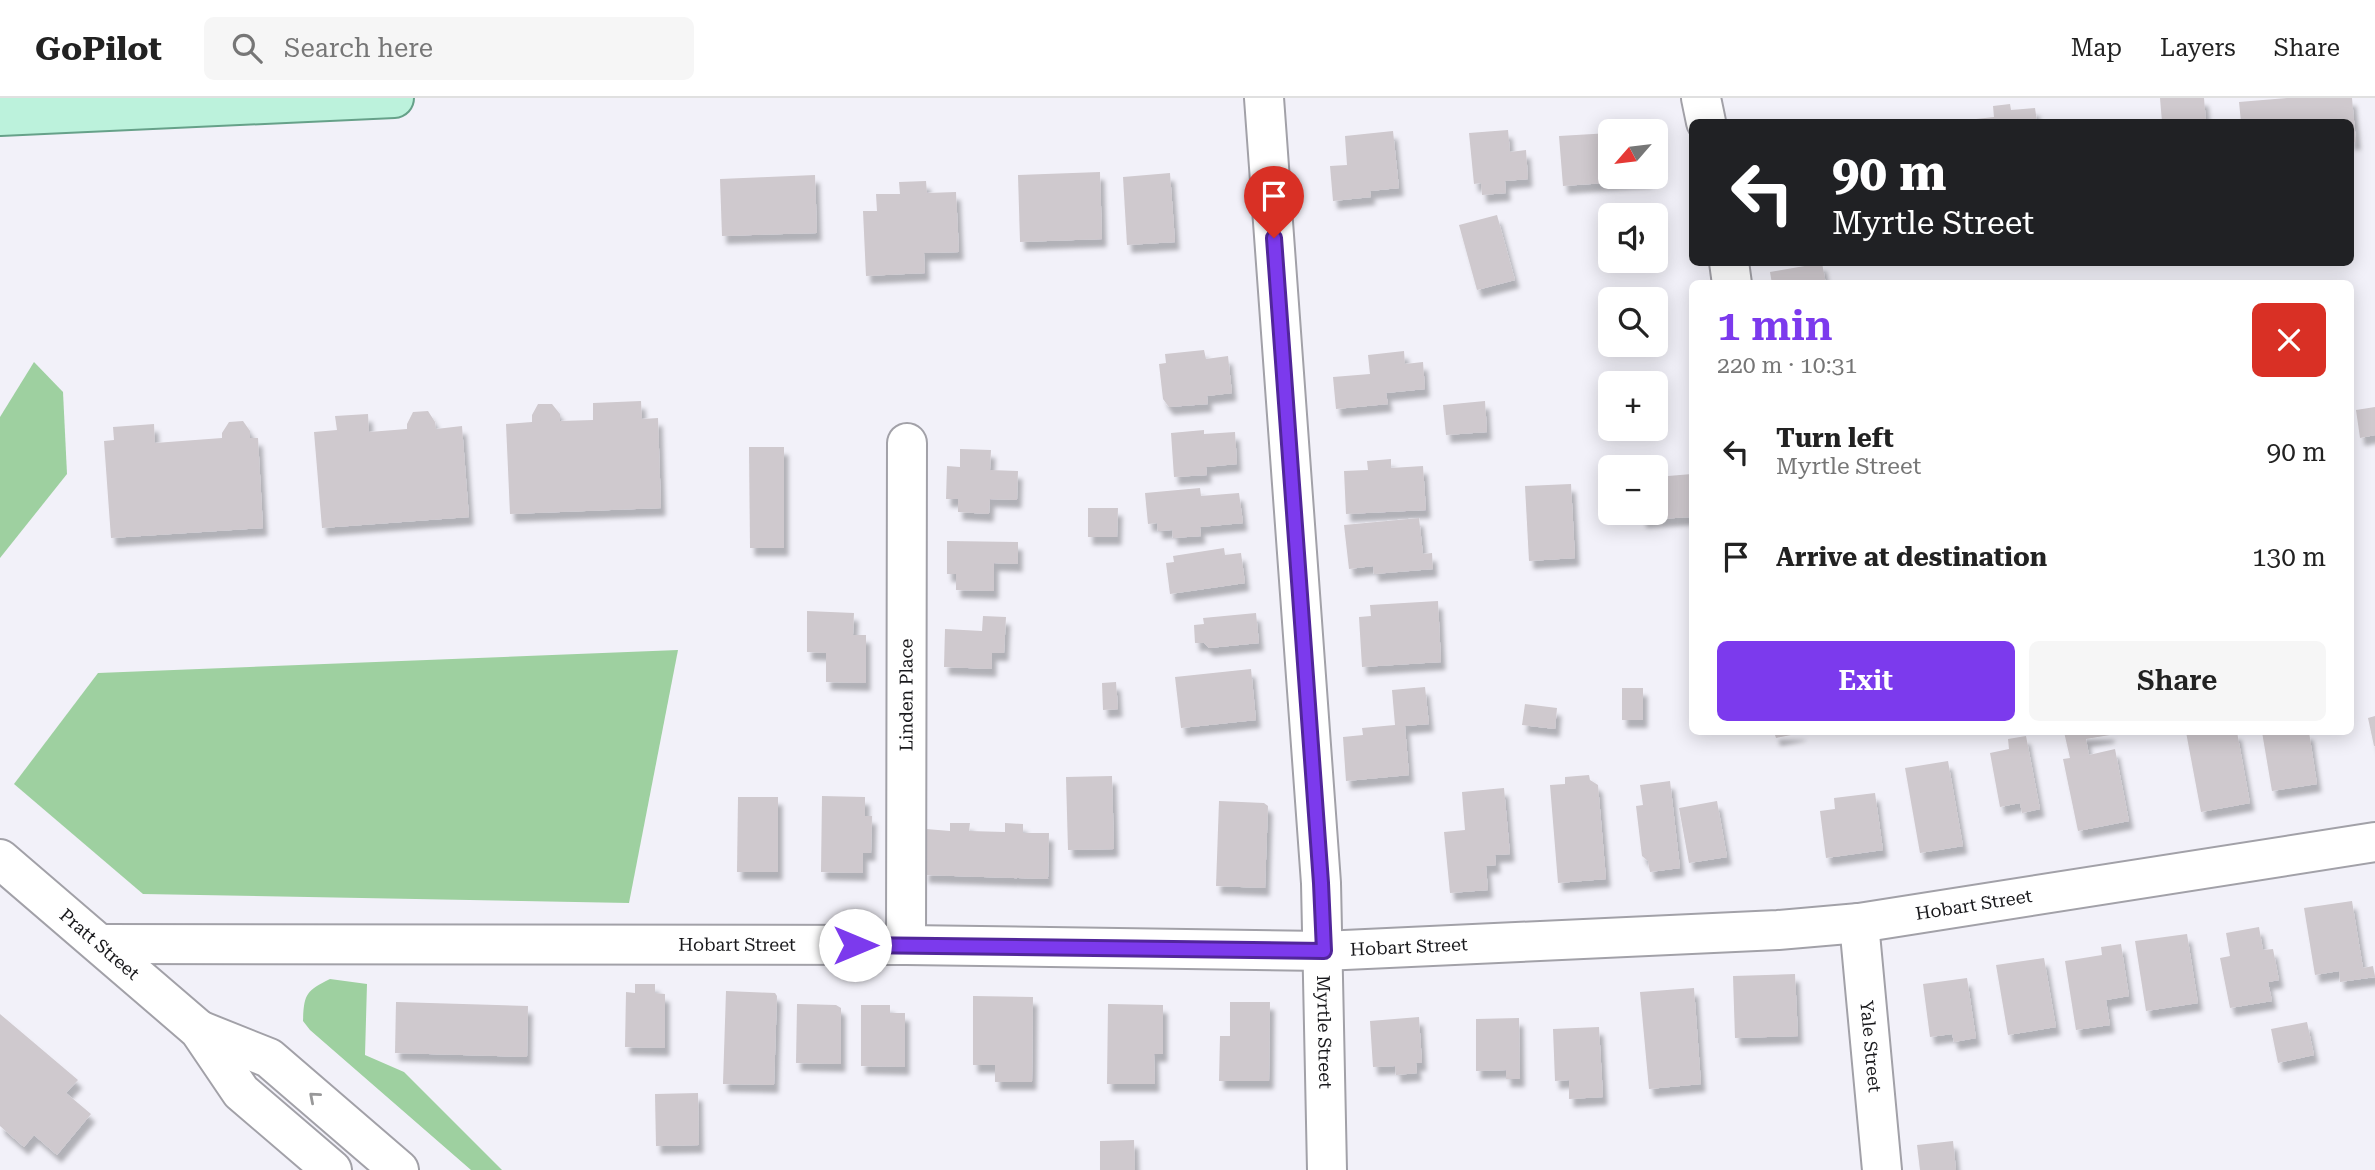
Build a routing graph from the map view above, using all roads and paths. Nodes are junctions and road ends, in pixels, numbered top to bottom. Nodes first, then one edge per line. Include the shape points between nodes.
1 (394, 98) edge
2 (1264, 98) edge
3 (1701, 98) edge
4 (0, 116) edge
5 (1705, 119) edge
6 (907, 443) dead end
7 (2375, 842) edge
8 (0, 859) edge
9 (1859, 923) junction
10 (100, 944) junction
11 (906, 945) junction
12 (1324, 951) junction
13 (199, 1030) junction
14 (354, 1156) edge
15 (332, 1170) edge
16 (399, 1170) edge
17 (1328, 1170) edge
18 (1882, 1170) edge

1 - 4 main road
2 - 12 street, Myrtle Street
3 - 5 street
6 - 11 street, Linden Place
7 - 9 street, Hobart Street
8 - 10 street, Pratt Street
9 - 12 street, Hobart Street
9 - 18 street, Yale Street
10 - 11 street, Hobart Street
10 - 13 street, Pratt Street
11 - 12 street, Hobart Street
12 - 17 street, Myrtle Street
14 -> 13 street, Pratt Street via 269,1058
13 - 15 street, Pratt Street via 241,1092
14 - 16 street, Pratt Street

